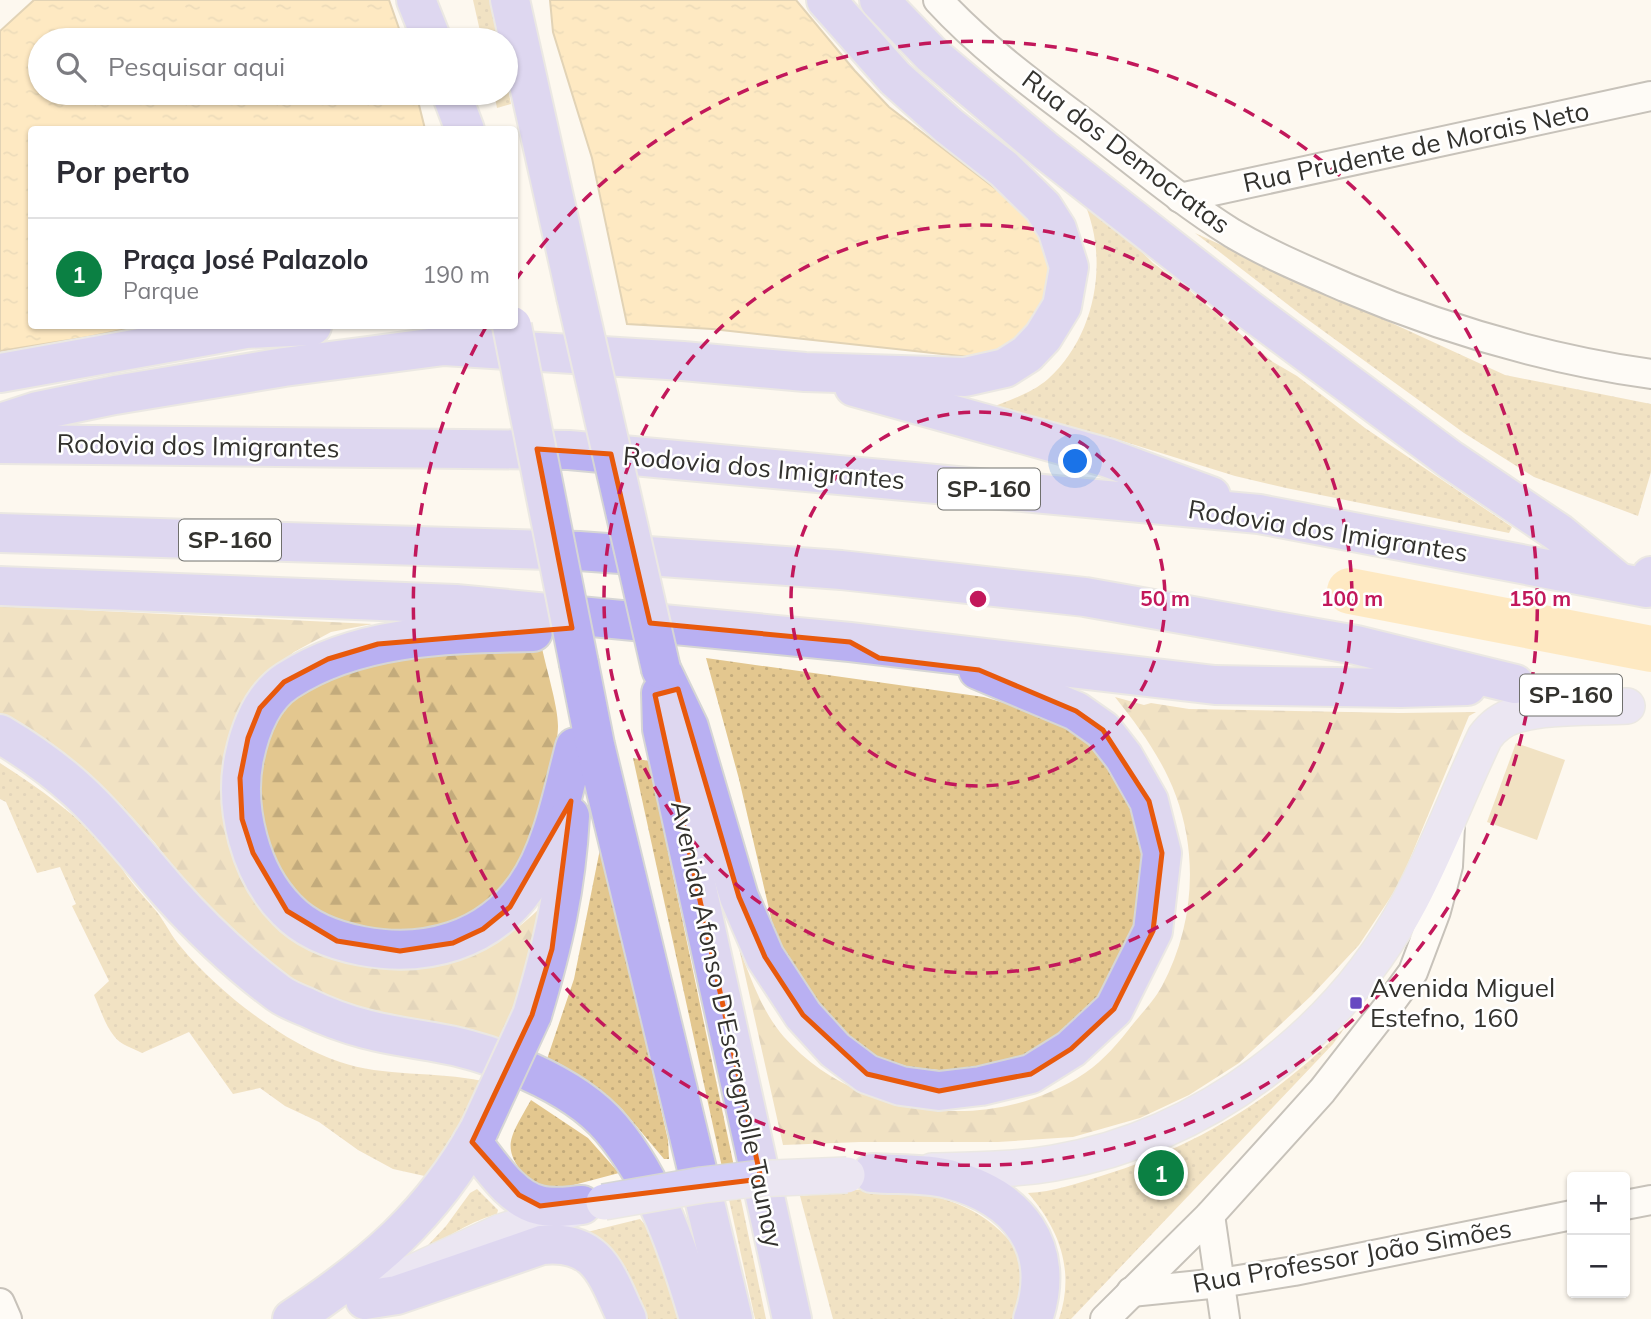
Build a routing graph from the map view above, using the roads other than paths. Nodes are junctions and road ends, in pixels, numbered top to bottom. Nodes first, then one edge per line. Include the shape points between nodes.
1 (416, 0) edge
2 (441, 0) edge
3 (826, 0) edge
4 (879, 0) edge
5 (938, 0) edge
6 (514, 6) edge
7 (427, 28) edge
8 (447, 28) edge
9 (1651, 96) edge
10 (457, 105) edge
11 (464, 105) edge
12 (466, 126) edge
13 (467, 126) edge
14 (1180, 198) junction
15 (246, 329) edge
16 (404, 329) edge
17 (513, 329) edge
18 (444, 346) junction
19 (805, 372) junction
20 (0, 373) edge
21 (1651, 374) edge
22 (0, 423) edge
23 (0, 444) edge
24 (1259, 514) junction
25 (0, 533) edge
26 (1641, 584) edge
27 (0, 586) edge
28 (607, 619) junction
29 (850, 642) junction
30 (1515, 684) junction
31 (1639, 708) edge
32 (675, 728) junction
33 (0, 734) edge
34 (582, 740) junction
35 (1451, 812) junction
36 (476, 1136) junction
37 (860, 1174) junction
38 (1651, 1200) edge
39 (593, 1203) junction
40 (1630, 1204) edge
41 (1210, 1215) junction
42 (1567, 1216) edge
43 (780, 1266) junction
44 (1220, 1283) junction
45 (1131, 1292) junction
46 (365, 1300) junction
47 (0, 1303) edge
48 (7, 1319) edge
49 (294, 1319) edge
50 (627, 1319) edge
51 (699, 1319) edge
52 (733, 1319) edge
53 (792, 1319) edge
54 (810, 1319) edge
55 (1033, 1319) edge
56 (1105, 1319) edge
57 (1225, 1319) edge

1 - 7 highway
2 - 8 highway
3 - 19 highway via 895,78 1043,207 1069,267 1062,306 1054,322 1027,354 1005,368 965,377
4 - 26 highway via 932,55 1046,151 1270,326 1451,460
5 - 14 street, Rua dos Democratas via 998,55
6 - 32 highway, bridge
9 - 14 street, Rua Prudente de Morais Neto
10 - 12 highway
11 - 13 highway
14 - 21 street, Rua dos Democratas via 1290,264 1371,298 1543,354
15 - 20 highway
16 - 18 highway
17 - 34 highway, bridge via 579,664
18 - 19 highway
18 - 22 highway via 128,393
19 - 24 highway via 1108,458
23 - 24 highway, Rodovia dos Imigrantes / SP-160 via 569,450
24 - 26 highway, Rodovia dos Imigrantes / SP-160
25 - 30 highway, SP-160 via 579,551 842,570 1085,597 1356,645
27 - 28 highway via 456,604
28 - 29 highway
28 - 34 highway via 557,632 460,634 378,644 328,659 284,682 260,708 248,738 240,778 242,819 270,888 296,917 337,941 400,951 453,943 483,929 510,907 527,885 552,830
29 - 30 highway via 1214,685 1401,688
29 - 32 highway via 879,658 979,670 1076,711 1103,730 1149,802 1162,853 1153,931 1114,1009 1071,1049 1031,1074 939,1091 901,1086 867,1074 835,1050 803,1015 760,945
30 - 31 main road, SP-160
31 - 35 main road via 1531,711 1494,726
32 - 43 highway, Avenida Afonso D'Escragnolle Taunay
33 - 51 highway via 77,789 170,894 281,996 351,1027 499,1059 545,1079 610,1126 635,1160 675,1244
34 - 36 highway, bridge via 552,949 532,1015
34 - 52 highway
35 - 37 main road via 1409,901 1353,987 1253,1080 1177,1124 1106,1151 997,1169
35 - 41 street via 1448,866 1413,972 1322,1091
36 - 39 highway via 503,1180 530,1202 554,1207
36 - 49 highway via 406,1231 365,1268
37 - 39 main road, bridge via 702,1185
37 - 55 highway via 945,1178 990,1195 1013,1211 1034,1241 1039,1257 1040,1298
38 - 40 street
39 - 46 main road via 461,1249 393,1281
41 - 44 street
41 - 45 street
42 - 44 street, Rua Professor João Simões
43 - 53 highway, Avenida Afonso D'Escragnolle Taunay
43 - 54 highway
44 - 45 street, Rua Professor João Simões
44 - 57 street
45 - 56 street
46 - 49 main road
46 - 50 highway via 555,1243 586,1252 601,1264
47 - 48 street

